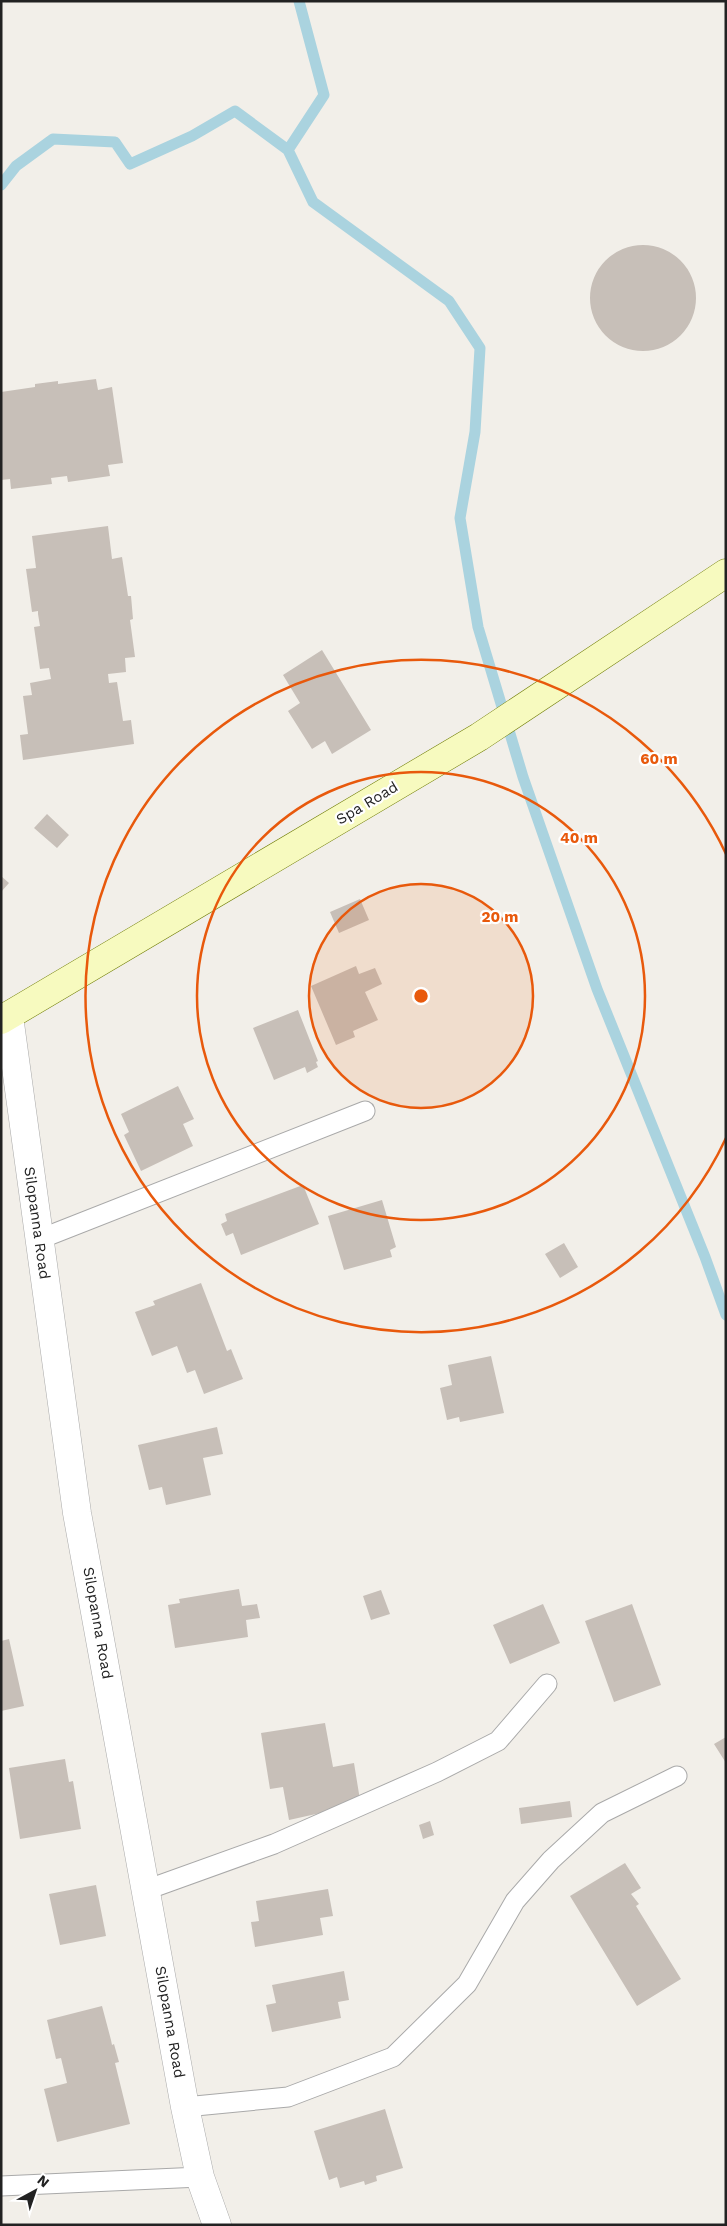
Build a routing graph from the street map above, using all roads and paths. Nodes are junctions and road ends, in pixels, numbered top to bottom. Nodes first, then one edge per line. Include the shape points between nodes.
1 (726, 573) edge
2 (5, 1018) edge
3 (365, 1111) dead end
4 (40, 1239) junction
5 (547, 1684) dead end
6 (677, 1776) dead end
7 (146, 1890) junction
8 (186, 2107) junction
9 (200, 2177) junction
10 (1, 2186) edge
11 (217, 2225) edge

1 - 2 main road, Spa Road via 479,737
2 - 4 street, Silopanna Road
3 - 4 lane
4 - 7 street, Silopanna Road via 78,1513
5 - 7 lane via 498,1740 446,1767 274,1844
6 - 8 lane via 602,1813 550,1860 515,1901 467,1984 393,2057 288,2097
7 - 8 street, Silopanna Road
8 - 9 street, Silopanna Road
9 - 10 lane
9 - 11 street, Silopanna Road

